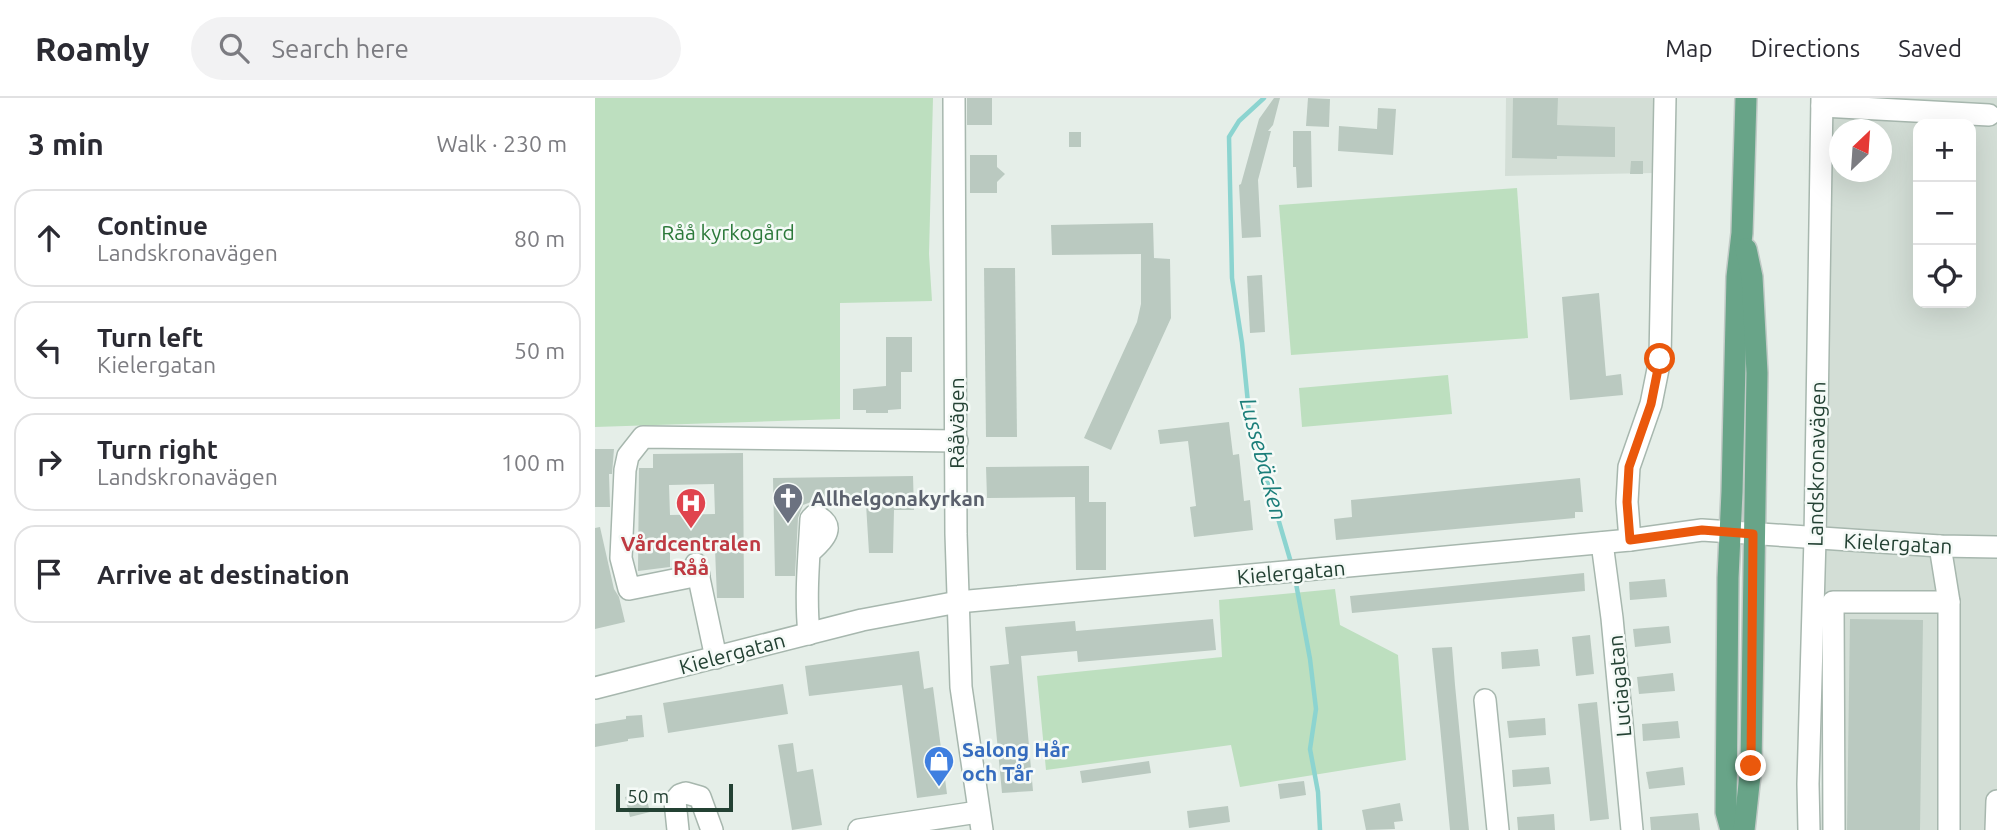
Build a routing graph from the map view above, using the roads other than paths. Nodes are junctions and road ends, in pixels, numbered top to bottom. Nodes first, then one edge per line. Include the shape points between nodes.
1 (954, 98) edge
2 (1665, 98) edge
3 (1746, 98) edge
4 (1822, 102) edge
5 (1989, 115) dead end
6 (1742, 233) junction
7 (957, 441) junction
8 (1730, 532) junction
9 (1753, 534) junction
10 (1815, 538) junction
11 (1630, 540) junction
12 (1602, 542) junction
13 (1941, 546) junction
14 (1997, 547) edge
15 (810, 553) dead end
16 (958, 602) junction
17 (1949, 602) junction
18 (809, 634) junction
19 (716, 658) junction
20 (595, 688) edge
21 (1485, 700) dead end
22 (1997, 801) edge
23 (980, 821) edge
24 (678, 830) edge
25 (712, 830) edge
26 (859, 830) edge
27 (1498, 830) edge
28 (1632, 830) edge
29 (1731, 830) edge
30 (1744, 830) edge
31 (1809, 830) edge
32 (1833, 830) edge
33 (1949, 830) edge
34 (1996, 830) edge

1 - 7 street, Rååvägen
2 - 11 street via 1660,359 1651,404 1629,467
3 - 6 main road
4 - 5 street
4 - 10 street, Landskronavägen
6 - 8 main road
6 - 9 main road via 1752,277 1757,373
7 - 16 street, Rååvägen
7 - 19 street via 643,437 628,456 625,470 621,558 629,589 697,570
8 - 9 street, Kielergatan
8 - 11 street, Kielergatan via 1702,530
8 - 29 main road via 1726,812
9 - 10 street, Kielergatan
9 - 30 main road via 1751,766
10 - 13 street, Kielergatan
10 - 31 street, Landskronavägen
11 - 12 street, Kielergatan
12 - 16 street, Kielergatan
12 - 28 street, Luciagatan
13 - 14 street, Kielergatan
13 - 17 street
15 - 18 street
16 - 18 street, Kielergatan
16 - 23 street, Rååvägen via 961,687
17 - 32 street via 1833,603
17 - 33 street
18 - 19 street, Kielergatan
19 - 20 street, Kielergatan
21 - 27 street
22 - 34 street
23 - 26 street
24 - 25 street via 675,801 686,793 699,797

